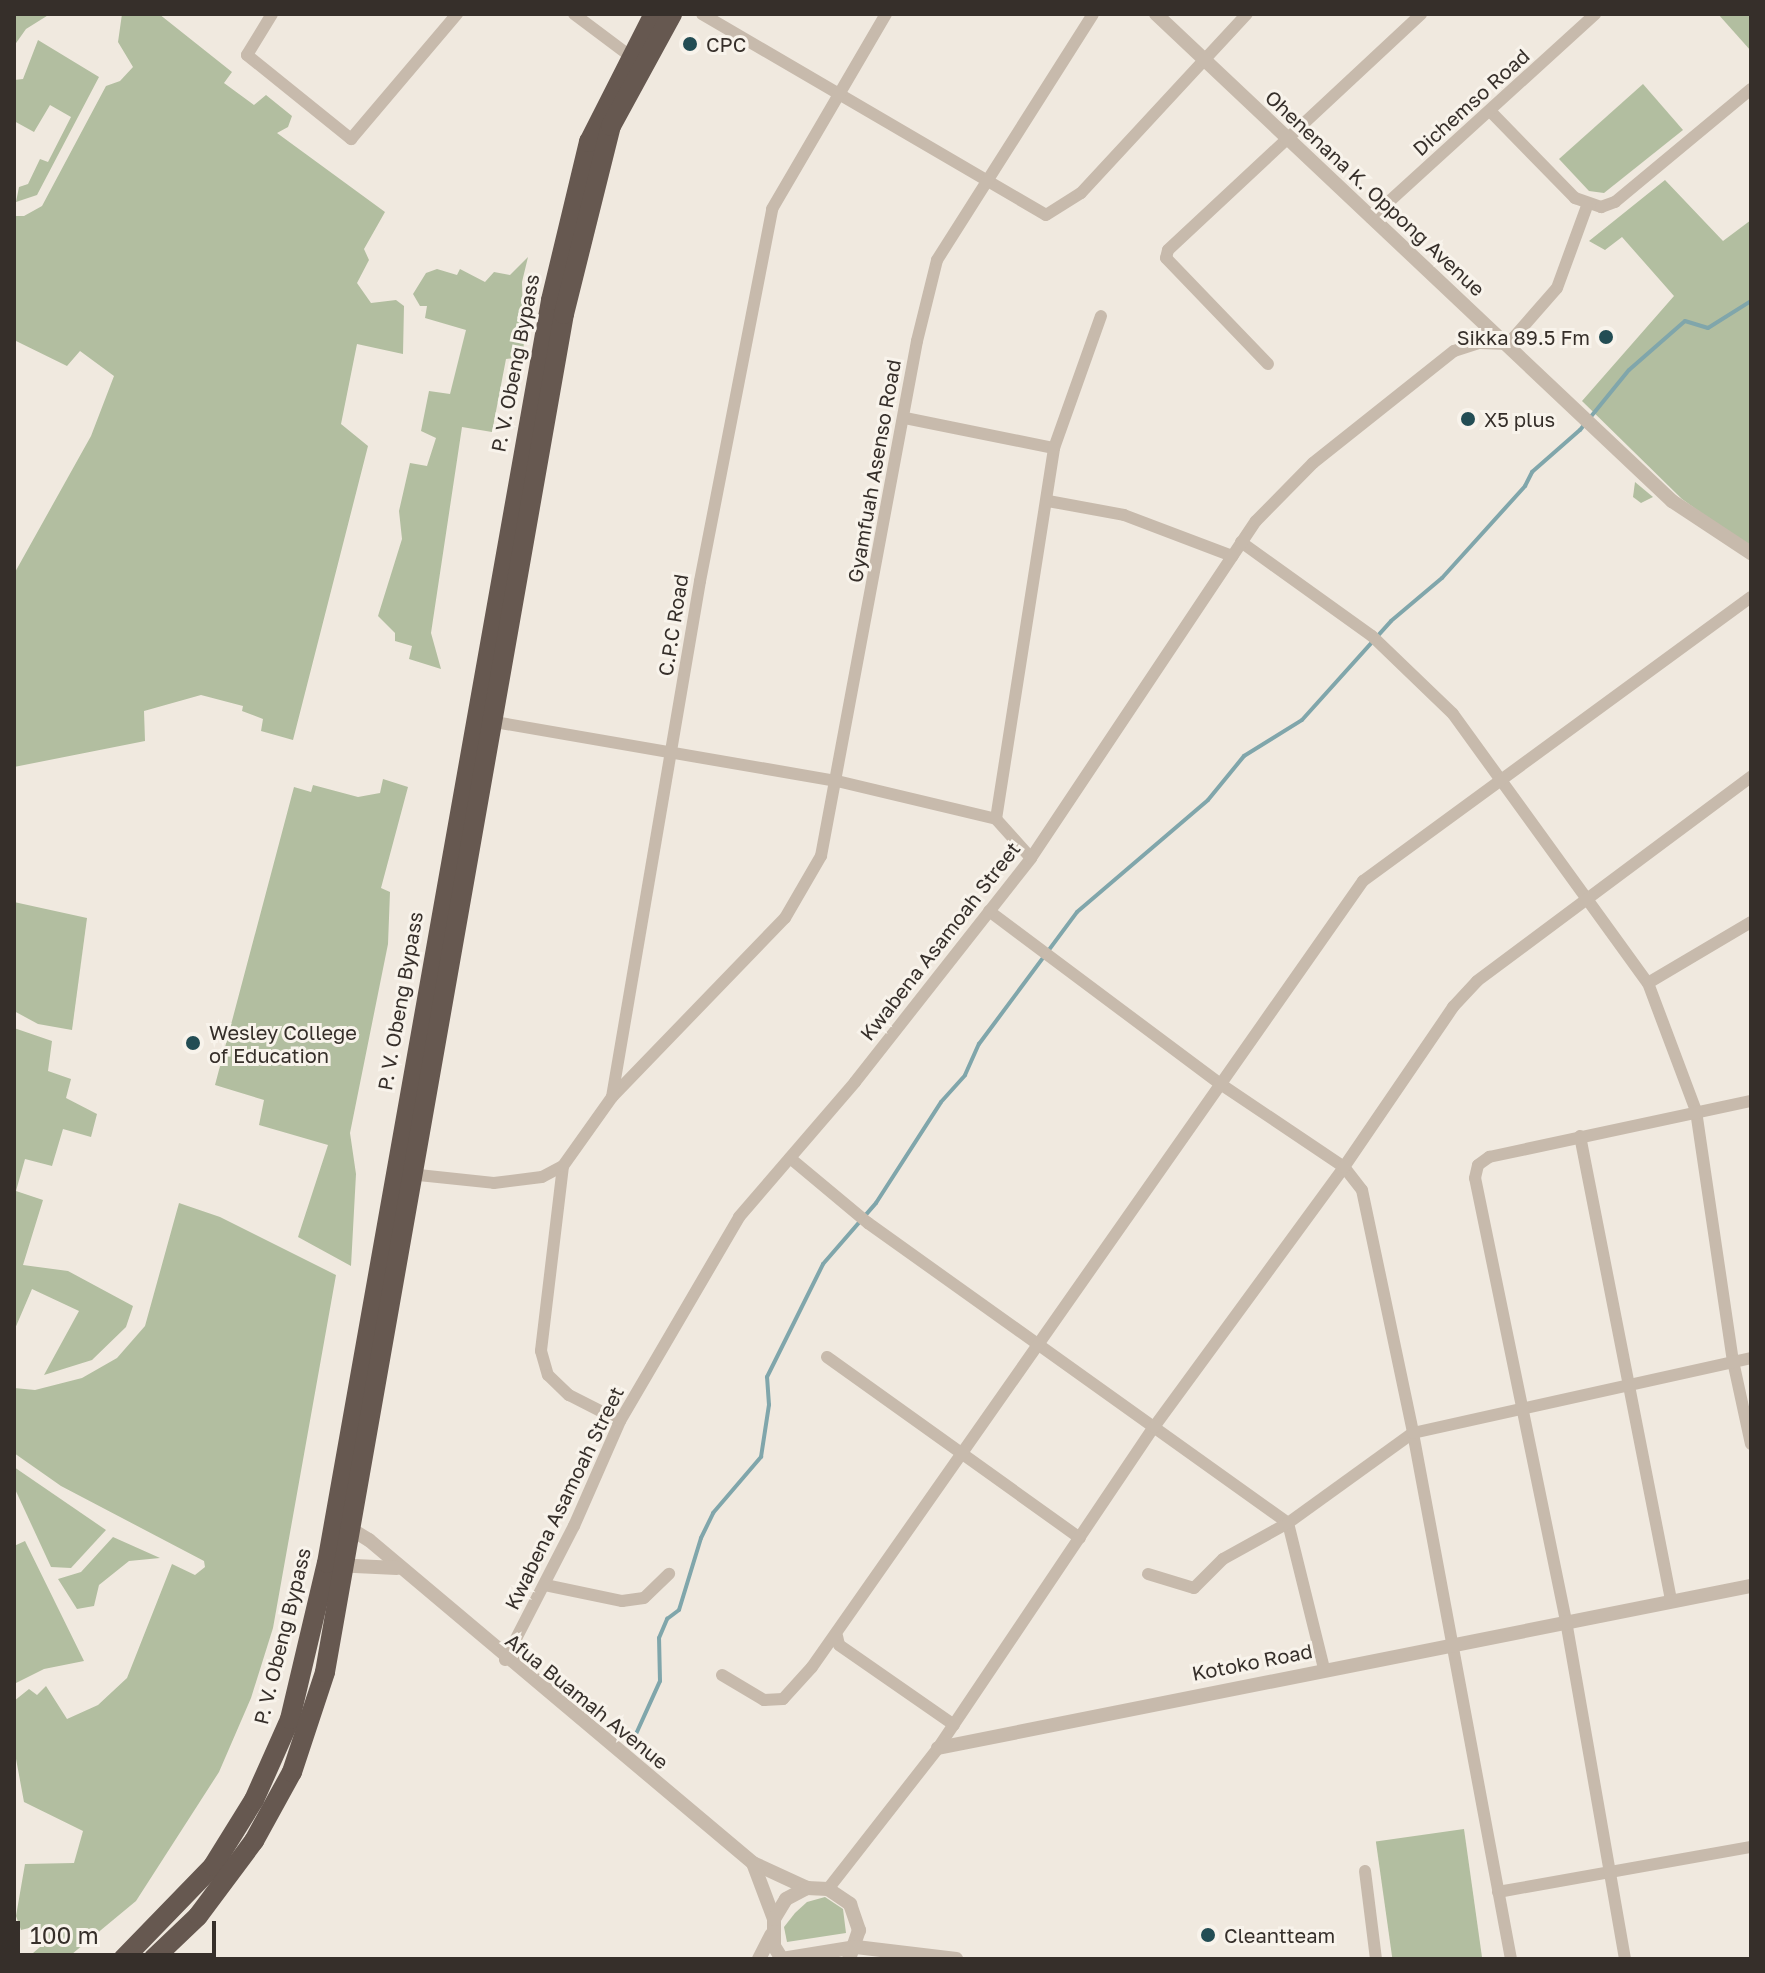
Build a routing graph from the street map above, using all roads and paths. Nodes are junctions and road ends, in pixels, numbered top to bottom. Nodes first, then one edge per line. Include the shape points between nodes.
1 (272, 14) edge
2 (457, 14) edge
3 (574, 14) edge
4 (654, 14) edge
5 (672, 14) edge
6 (702, 14) edge
7 (886, 14) edge
8 (1093, 14) edge
9 (1156, 14) edge
10 (1247, 14) edge
11 (1421, 14) edge
12 (1595, 14) edge
13 (630, 56) junction
14 (1201, 58) junction
15 (1751, 89) edge
16 (838, 93) junction
17 (1492, 113) junction
18 (1286, 136) junction
19 (983, 180) junction
20 (1587, 206) junction
21 (1371, 218) junction
22 (1101, 316) dead end
23 (1508, 344) junction
24 (1268, 364) dead end
25 (905, 418) junction
26 (1054, 448) junction
27 (1048, 501) junction
28 (1241, 542) junction
29 (1751, 553) edge
30 (1232, 556) junction
31 (1751, 597) edge
32 (481, 720) junction
33 (674, 754) junction
34 (1504, 777) junction
35 (1751, 777) edge
36 (837, 781) junction
37 (996, 819) junction
38 (1031, 858) junction
39 (1585, 899) junction
40 (989, 911) junction
41 (1751, 922) edge
42 (1648, 983) junction
43 (1219, 1083) junction
44 (612, 1097) junction
45 (1751, 1101) edge
46 (1696, 1111) junction
47 (1580, 1136) junction
48 (790, 1158) junction
49 (563, 1166) junction
50 (1344, 1167) junction
51 (402, 1173) junction
52 (1037, 1343) junction
53 (827, 1357) dead end
54 (1751, 1358) edge
55 (1733, 1361) junction
56 (1627, 1383) junction
57 (1519, 1405) junction
58 (620, 1421) junction
59 (1154, 1427) junction
60 (1413, 1433) junction
61 (1751, 1444) edge
62 (962, 1451) junction
63 (1288, 1523) junction
64 (341, 1525) junction
65 (1080, 1538) junction
66 (336, 1566) junction
67 (397, 1568) junction
68 (669, 1574) dead end
69 (1148, 1574) dead end
70 (545, 1585) junction
71 (1751, 1586) edge
72 (1671, 1600) junction
73 (1566, 1621) junction
74 (837, 1636) junction
75 (1452, 1642) junction
76 (505, 1660) junction
77 (1324, 1668) junction
78 (722, 1675) dead end
79 (954, 1725) junction
80 (938, 1748) junction
81 (1751, 1847) edge
82 (753, 1863) junction
83 (1365, 1871) dead end
84 (1607, 1876) junction
85 (807, 1888) junction
86 (828, 1889) junction
87 (1498, 1892) junction
88 (773, 1925) junction
89 (859, 1930) junction
90 (889, 1948) junction
91 (852, 1953) edge
92 (123, 1959) edge
93 (153, 1959) edge
94 (759, 1959) edge
95 (782, 1959) edge
96 (956, 1959) edge
97 (1376, 1959) edge
98 (1511, 1959) edge
99 (1625, 1959) edge

1 - 2 street via 247,55 351,139
3 - 13 street
4 - 13 highway, P. V. Obeng Bypass
5 - 32 highway, P. V. Obeng Bypass via 611,126 589,199
6 - 16 street
7 - 16 street, C.P.C Road
8 - 19 street, Gyamfuah Asenso Road
9 - 14 street, Ohenenana K. Oppong Avenue
10 - 14 street
11 - 18 street
12 - 17 street, Dichemso Road
13 - 32 highway, P. V. Obeng Bypass via 589,142 574,194
14 - 18 street, Ohenenana K. Oppong Avenue
14 - 19 street via 1081,193 1057,212 1033,211
15 - 20 street via 1615,202
16 - 19 street
16 - 33 street, C.P.C Road via 772,209 700,581
17 - 20 street
17 - 21 street, Dichemso Road
18 - 21 street, Ohenenana K. Oppong Avenue
18 - 24 street via 1166,255
19 - 25 street, Gyamfuah Asenso Road via 937,260
20 - 23 street via 1557,288
21 - 23 street, Ohenenana K. Oppong Avenue
22 - 26 street
23 - 28 street, Kwabena Asamoah Street via 1479,343 1454,351 1313,463
23 - 29 street, Ohenenana K. Oppong Avenue via 1672,501
25 - 26 street
25 - 36 street, Gyamfuah Asenso Road
26 - 27 street
27 - 30 street via 1124,515
27 - 37 street
28 - 30 street, Kwabena Asamoah Street
28 - 34 street via 1372,636 1453,714
30 - 38 street, Kwabena Asamoah Street
31 - 34 street
32 - 33 street
32 - 51 highway, P. V. Obeng Bypass
33 - 36 street
33 - 44 street, C.P.C Road
34 - 39 street
34 - 43 street via 1363,881
35 - 39 street
36 - 37 street
36 - 44 street via 821,856 785,918
37 - 38 street
38 - 40 street, Kwabena Asamoah Street
39 - 42 street
39 - 50 street via 1466,991
40 - 43 street
40 - 48 street, Kwabena Asamoah Street
41 - 42 street
42 - 46 street
43 - 50 street
43 - 52 street
44 - 49 street, C.P.C Road
45 - 46 street
46 - 47 street
46 - 55 street
47 - 56 street
47 - 57 street via 1489,1157 1478,1165 1475,1178
48 - 52 street via 868,1223
48 - 58 street, Kwabena Asamoah Street via 739,1217
49 - 51 street via 524,1183
49 - 58 street via 541,1351 548,1375 569,1395
50 - 59 street
50 - 60 street via 1366,1205
51 - 64 highway, P. V. Obeng Bypass
52 - 59 street
52 - 62 street
53 - 62 street
54 - 55 street
55 - 56 street
55 - 61 street
56 - 57 street
56 - 72 street
57 - 60 street
57 - 73 street
58 - 70 street, Kwabena Asamoah Street
59 - 63 street
59 - 65 street
60 - 63 street
60 - 75 street
62 - 65 street
62 - 74 street
63 - 69 street via 1223,1559 1194,1588
63 - 77 street
64 - 66 highway, P. V. Obeng Bypass
64 - 67 street, Afua Buamah Avenue
65 - 79 street
66 - 67 street
66 - 92 highway, P. V. Obeng Bypass via 290,1719 254,1800 213,1866
66 - 93 highway, P. V. Obeng Bypass via 325,1672 292,1772 233,1873
67 - 76 street, Afua Buamah Avenue
68 - 70 street via 644,1598 622,1601
70 - 76 street, Kwabena Asamoah Street
71 - 72 street, Kotoko Road
72 - 73 street, Kotoko Road
73 - 75 street, Kotoko Road
73 - 84 street
74 - 78 street via 783,1699 764,1700
74 - 79 street via 839,1645
75 - 77 street, Kotoko Road
75 - 87 street
76 - 82 street, Afua Buamah Avenue
77 - 80 street, Kotoko Road
79 - 80 street
80 - 86 street
81 - 84 street
82 - 85 street, Afua Buamah Avenue
82 - 88 street
83 - 97 street
84 - 87 street
84 - 99 street
85 - 86 street
85 - 88 street via 786,1899
86 - 89 street via 850,1904
87 - 98 street
88 - 94 street
88 - 95 street
89 - 90 street
89 - 91 street
90 - 91 street
90 - 96 street
91 - 95 street

